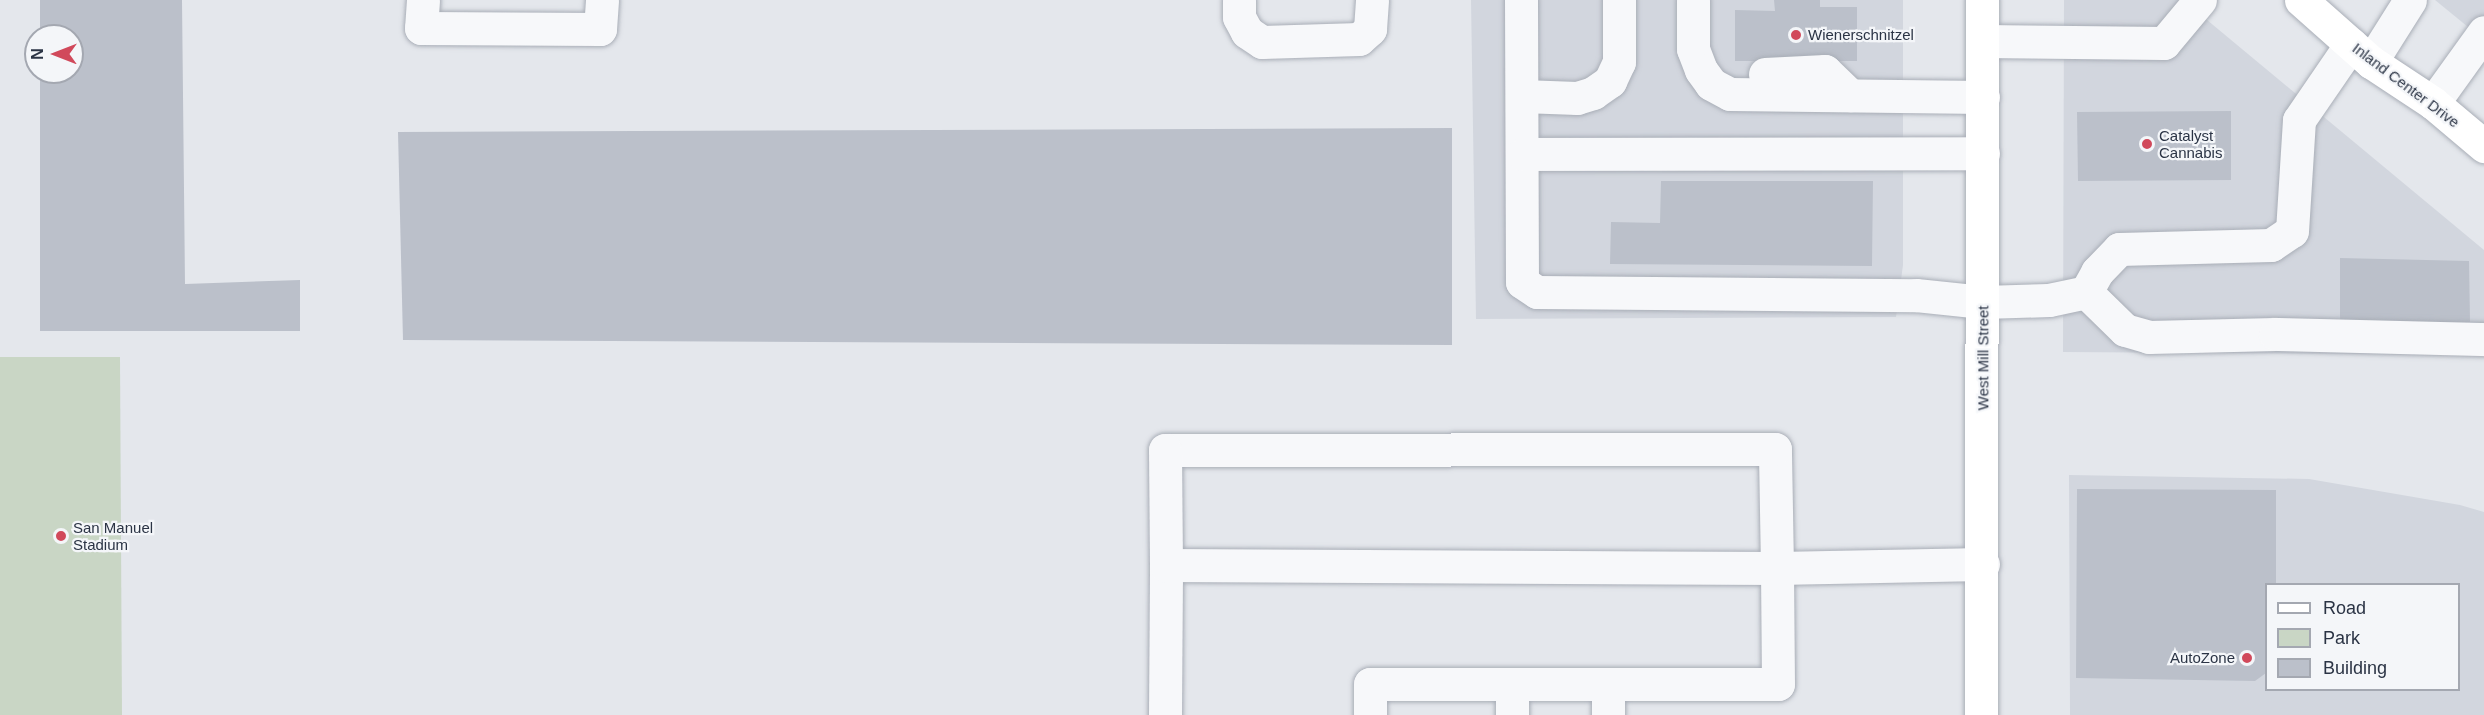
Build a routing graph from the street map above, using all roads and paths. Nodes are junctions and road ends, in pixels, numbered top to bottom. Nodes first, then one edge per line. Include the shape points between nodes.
1 (423, 0) edge
2 (602, 0) edge
3 (1239, 0) edge
4 (1372, 0) edge
5 (1521, 0) edge
6 (1620, 0) edge
7 (1693, 0) edge
8 (1711, 0) edge
9 (1982, 0) edge
10 (2200, 0) edge
11 (2301, 0) edge
12 (2410, 0) edge
13 (2484, 32) edge
14 (1983, 41) junction
15 (2361, 53) junction
16 (1850, 95) junction
17 (1522, 96) junction
18 (1983, 97) junction
19 (2433, 103) junction
20 (2484, 146) edge
21 (1983, 153) junction
22 (1523, 154) junction
23 (2085, 292) junction
24 (1983, 302) junction
25 (2484, 339) edge
26 (1983, 564) junction
27 (1166, 565) junction
28 (1777, 568) junction
29 (1512, 699) edge
30 (1608, 699) edge
31 (1165, 715) edge
32 (1370, 715) edge
33 (1981, 715) edge

1 - 2 lane via 421,28 600,29
3 - 4 lane via 1239,17 1247,33 1262,42 1359,39 1370,29
5 - 17 lane
6 - 17 lane via 1619,62 1610,81 1577,98
7 - 16 lane via 1693,49 1711,84 1730,94
8 - 16 lane via 1712,35 1723,68 1752,74 1825,71
9 - 14 main road, West Mill Street
10 - 14 lane via 2164,43
11 - 15 main road, Inland Center Drive
12 - 15 lane
13 - 19 lane
14 - 18 main road, West Mill Street
15 - 19 main road, Inland Center Drive
15 - 23 lane via 2300,120 2292,231 2271,245 2119,249
16 - 18 lane
17 - 22 lane
18 - 21 main road, West Mill Street
19 - 20 main road, Inland Center Drive
21 - 22 lane
21 - 24 main road, West Mill Street
22 - 24 lane via 1522,282 1537,292 1916,295
23 - 24 lane via 2049,300
23 - 25 lane via 2125,330 2149,337 2275,334
24 - 26 main road, West Mill Street
26 - 28 lane
26 - 33 main road, West Mill Street
27 - 28 lane
27 - 28 lane via 1165,450 1775,448
27 - 31 lane
28 - 30 lane via 1778,684
29 - 30 lane
29 - 32 lane via 1370,684

